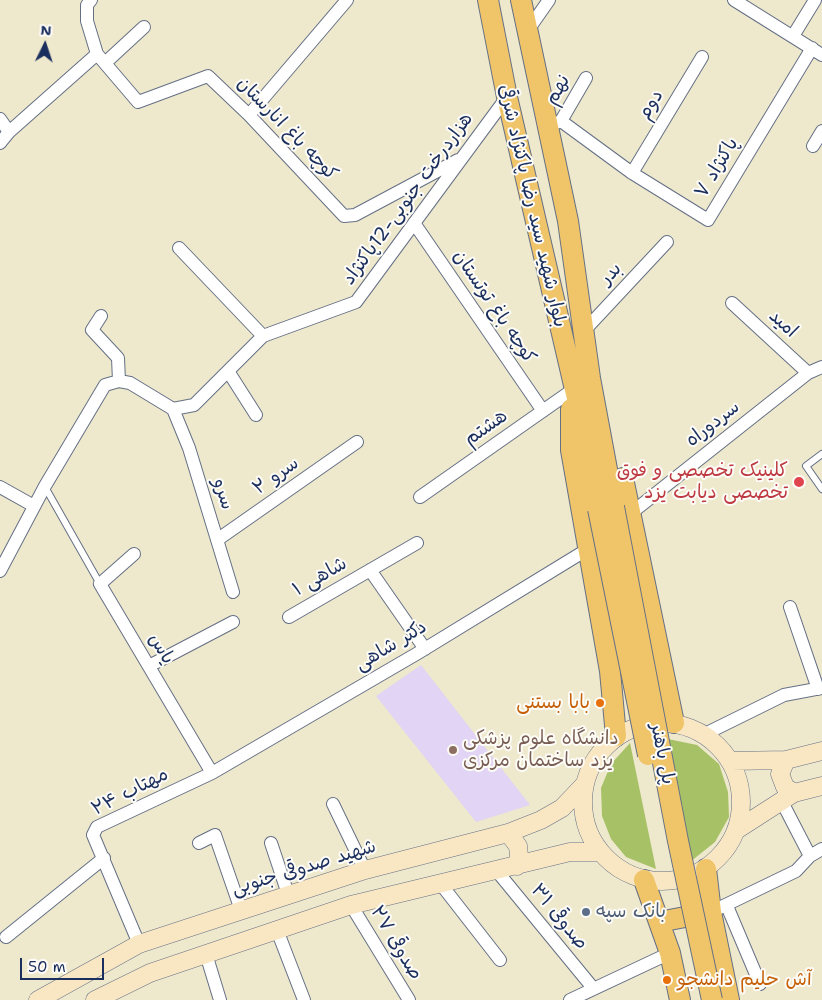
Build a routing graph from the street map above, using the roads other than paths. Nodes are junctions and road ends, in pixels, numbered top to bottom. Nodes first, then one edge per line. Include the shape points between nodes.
1 (347, 0) edge
2 (488, 0) edge
3 (522, 0) edge
4 (549, 0) edge
5 (734, 0) edge
6 (815, 0) edge
7 (87, 2) edge
8 (144, 27) dead end
9 (528, 30) junction
10 (793, 36) junction
11 (817, 52) edge
12 (702, 57) dead end
13 (101, 59) junction
14 (586, 78) dead end
15 (507, 97) junction
16 (249, 115) junction
17 (0, 118) edge
18 (555, 124) junction
19 (822, 131) edge
20 (9, 132) junction
21 (0, 143) edge
22 (813, 146) dead end
23 (460, 158) junction
24 (632, 173) junction
25 (414, 223) junction
26 (667, 242) dead end
27 (179, 248) dead end
28 (732, 303) dead end
29 (101, 316) dead end
30 (583, 332) junction
31 (263, 336) junction
32 (822, 367) edge
33 (228, 372) junction
34 (808, 373) junction
35 (590, 378) junction
36 (119, 382) junction
37 (574, 389) junction
38 (173, 409) junction
39 (588, 409) junction
40 (543, 411) junction
41 (256, 415) dead end
42 (357, 442) dead end
43 (822, 454) edge
44 (44, 486) junction
45 (0, 487) edge
46 (822, 488) edge
47 (420, 497) dead end
48 (34, 506) junction
49 (614, 510) junction
50 (217, 540) junction
51 (417, 542) dead end
52 (588, 548) junction
53 (134, 554) dead end
54 (370, 570) junction
55 (0, 571) edge
56 (100, 584) junction
57 (233, 592) dead end
58 (790, 607) dead end
59 (289, 617) dead end
60 (233, 622) dead end
61 (425, 649) junction
62 (661, 663) junction
63 (149, 666) junction
64 (610, 671) junction
65 (820, 688) edge
66 (674, 723) junction
67 (705, 734) junction
68 (616, 736) junction
69 (822, 750) edge
70 (786, 760) junction
71 (731, 762) junction
72 (212, 773) junction
73 (583, 786) junction
74 (822, 786) edge
75 (788, 797) junction
76 (333, 804) dead end
77 (738, 828) junction
78 (508, 833) junction
79 (198, 843) dead end
80 (271, 843) dead end
81 (822, 849) edge
82 (599, 852) junction
83 (810, 856) junction
84 (104, 858) junction
85 (517, 866) junction
86 (706, 869) junction
87 (365, 870) junction
88 (496, 870) junction
89 (644, 880) junction
90 (440, 883) junction
91 (288, 894) junction
92 (351, 905) junction
93 (719, 909) junction
94 (241, 910) junction
95 (659, 922) junction
96 (277, 930) junction
97 (6, 936) dead end
98 (139, 944) junction
99 (670, 953) junction
100 (206, 954) junction
101 (500, 960) dead end
102 (760, 984) dead end
103 (594, 988) junction
104 (38, 1000) edge
105 (95, 1000) edge
106 (220, 1000) edge
107 (304, 1000) edge
108 (409, 1000) edge
109 (570, 1000) edge
110 (680, 1000) edge
111 (698, 1000) edge
112 (712, 1000) edge
113 (728, 1000) edge

1 - 16 street
2 - 15 main road, بلوار شهید سید رضا پاکنژاد شرقی
3 - 9 main road, بلوار شهید سید رضا پاکنژاد شرقی
4 - 9 street
5 - 10 street
6 - 10 street
7 - 13 street via 87,21
8 - 13 street
9 - 18 main road, بلوار شهید سید رضا پاکنژاد شرقی
10 - 11 street
11 - 24 street, پاکنژاد ۷ via 708,220
12 - 24 street, دوم
13 - 16 street, کوچه باغ انارستان via 138,102 208,76
13 - 20 street
14 - 18 street, نهم
15 - 23 street, هزاردرخت جنوبی-12پاکنژاد
15 - 37 main road, بلوار شهید سید رضا پاکنژاد شرقی
16 - 23 street, کوچه باغ انارستان via 344,216 355,215
17 - 20 street
18 - 24 street, پاکنژاد ۷
18 - 30 main road, بلوار شهید سید رضا پاکنژاد شرقی
19 - 22 street
20 - 21 street
23 - 25 street, هزاردرخت جنوبی-12پاکنژاد
25 - 31 street, هزاردرخت جنوبی-12پاکنژاد via 356,302
25 - 40 street, کوچه باغ توتستان
26 - 30 street, بدر
27 - 31 street
28 - 34 street, امید
29 - 36 street via 92,330 118,358
30 - 35 main road, بلوار شهید سید رضا پاکنژاد شرقی
31 - 33 street, هزاردرخت جنوبی-12پاکنژاد
32 - 34 street, سردوراه
33 - 38 street, هزاردرخت جنوبی-12پاکنژاد via 194,405
33 - 41 street
34 - 49 street, سردوراه
35 - 39 main road, بلوار شهید سید رضا پاکنژاد شرقی
35 - 49 main road via 615,440
36 - 38 street via 130,383
36 - 44 street via 105,385
37 - 39 main road, بلوار شهید سید رضا پاکنژاد شرقی
37 - 40 street, هشتم
37 - 52 main road via 570,415 571,450
38 - 50 street, سرو via 189,448
39 - 49 main road
40 - 47 street, هشتم
42 - 50 street, سرو ۲
43 - 46 lane via 806,466
44 - 48 street
44 - 56 lane
45 - 48 street
48 - 55 street
49 - 62 main road
49 - 111 main road, پل باهنر, bridge
49 - 112 main road, پل باهنر, bridge
50 - 57 street, سرو
51 - 54 street, شاهی ۱
52 - 61 street, دکتر شاهی
52 - 64 main road
53 - 56 street
54 - 59 street, شاهی ۱
54 - 61 street, شاهی ۱
56 - 63 street, یاس
58 - 65 street
60 - 63 street
61 - 72 street, دکتر شاهی
62 - 64 main road
62 - 66 main road
63 - 72 street, یاس
64 - 68 main road
65 - 67 street via 784,695
66 - 67 main road
66 - 68 main road via 644,724
67 - 71 main road
68 - 73 main road via 595,758
69 - 70 main road
70 - 71 main road
70 - 75 main road via 780,774
71 - 77 main road via 742,794
72 - 84 street, مهتاب ۲۴ via 97,827 93,835
73 - 78 main road, شهید صدوقی جنوبی via 562,808
73 - 82 main road via 584,821
74 - 75 main road
75 - 77 main road
75 - 83 street
76 - 87 street
77 - 86 main road via 725,852
78 - 85 main road via 518,846
78 - 87 main road, شهید صدوقی جنوبی
79 - 94 street via 216,835
80 - 91 street
81 - 83 street
82 - 85 main road via 570,852
82 - 89 main road via 619,870
83 - 93 street via 796,871
84 - 97 street
84 - 98 street, مهتاب ۲۴
85 - 88 main road
86 - 89 main road via 676,881
86 - 93 main road
87 - 91 main road, شهید صدوقی جنوبی
88 - 90 main road
88 - 103 street, صدوقی ۳۱
89 - 95 main road
90 - 92 main road
90 - 101 street
91 - 94 main road, شهید صدوقی جنوبی
92 - 96 main road
92 - 108 street, صدوقی ۲۷
93 - 95 main road
93 - 102 street
93 - 113 main road
94 - 98 main road, شهید صدوقی جنوبی
95 - 99 main road
96 - 100 main road
96 - 107 street
98 - 104 main road, شهید صدوقی جنوبی
99 - 103 street
99 - 110 main road
100 - 105 main road via 150,973
100 - 106 street
103 - 109 street

